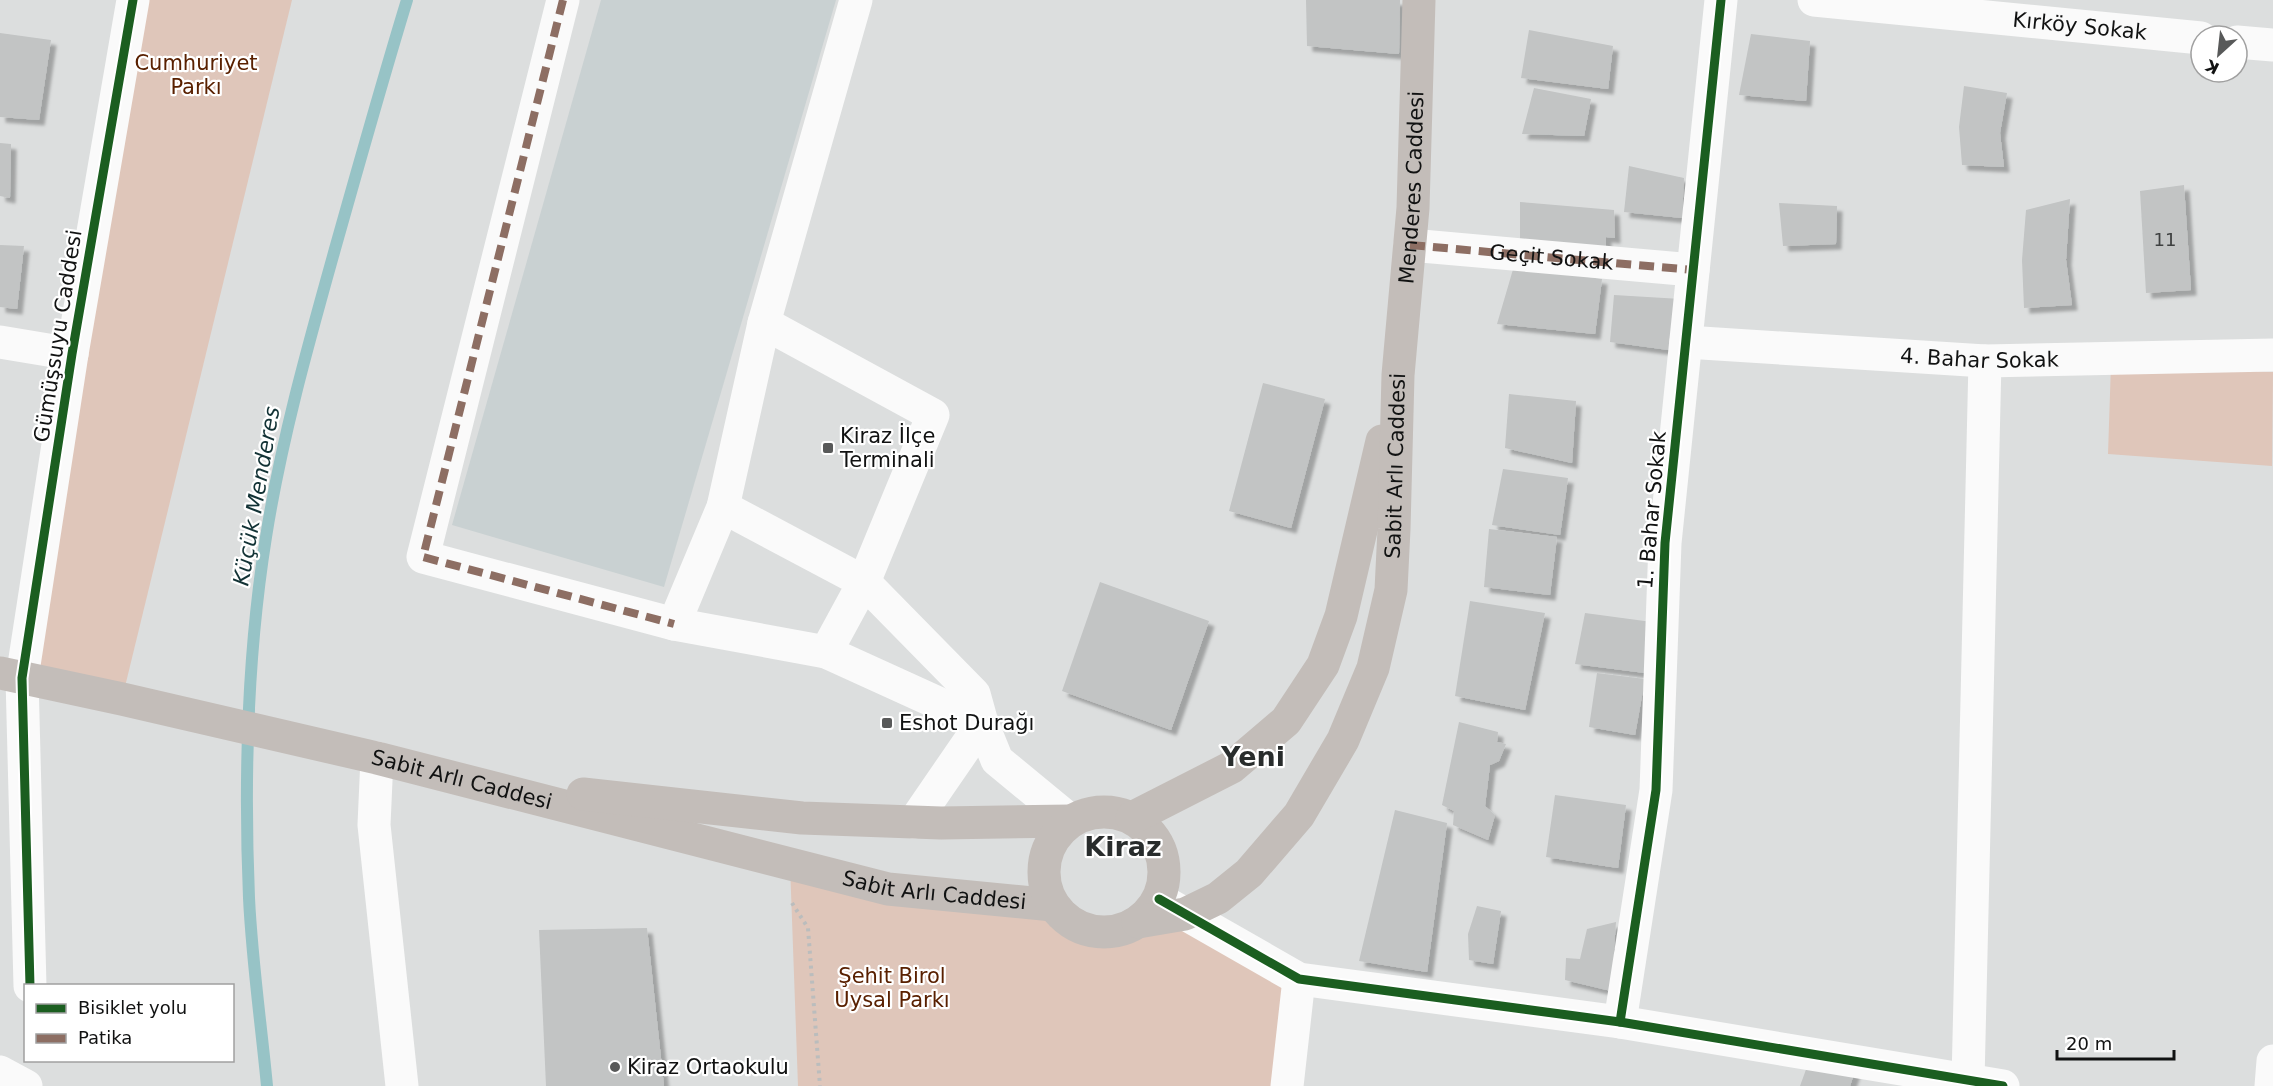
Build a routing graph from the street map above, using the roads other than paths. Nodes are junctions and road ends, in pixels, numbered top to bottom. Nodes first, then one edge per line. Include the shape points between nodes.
1 (133, 0) edge
2 (563, 0) edge
3 (855, 0) edge
4 (1419, 0) edge
5 (1721, 0) edge
6 (1814, 0) edge
7 (1898, 5) edge
8 (2189, 37) edge
9 (2249, 43) edge
10 (2273, 45) edge
11 (1410, 245) junction
12 (1693, 270) junction
13 (764, 323) junction
14 (0, 342) edge
15 (1686, 342) junction
16 (72, 354) junction
17 (2273, 355) edge
18 (1985, 361) junction
19 (1398, 375) junction
20 (723, 507) junction
21 (864, 582) junction
22 (674, 624) junction
23 (826, 652) junction
24 (11, 676) edge
25 (982, 723) junction
26 (377, 758) junction
27 (1132, 818) junction
28 (1071, 821) junction
29 (914, 822) junction
30 (1053, 905) junction
31 (1161, 912) junction
32 (1299, 979) junction
33 (30, 984) edge
34 (1620, 1022) junction
35 (2273, 1061) edge
36 (31, 1062) edge
37 (0, 1072) edge
38 (1968, 1081) junction
39 (26, 1086) edge
40 (32, 1086) edge
41 (402, 1086) edge
42 (1287, 1086) edge
43 (2003, 1086) edge
44 (2271, 1086) edge

1 - 16 street, Gümüşsuyu Caddesi
2 - 22 street via 423,557
3 - 13 street
4 - 11 main road, Menderes Caddesi
5 - 12 street, 1. Bahar Sokak
6 - 7 street, Kırköy Sokak
7 - 8 street, Kırköy Sokak
9 - 10 street
11 - 12 street, Geçit Sokak
11 - 19 main road, Menderes Caddesi
12 - 15 street, 1. Bahar Sokak
13 - 20 street
13 - 21 street via 933,415
14 - 16 street
15 - 18 street, 4. Bahar Sokak
15 - 34 street, 1. Bahar Sokak via 1665,543 1656,790
16 - 24 street, Gümüşsuyu Caddesi
17 - 18 street, 4. Bahar Sokak
18 - 38 street
19 - 27 main road, Sabit Arlı Caddesi via 1341,616 1323,665 1286,721 1232,766
19 - 31 main road, Sabit Arlı Caddesi via 1390,590 1373,668 1343,740 1299,815 1250,873 1218,898
20 - 21 street
20 - 22 street
21 - 23 street
21 - 25 street via 974,694
22 - 23 street
23 - 25 street
24 - 26 main road
24 - 33 street, Gümüşsuyu Caddesi
25 - 28 street via 997,759
25 - 29 street
26 - 29 main road, Sabit Arlı Caddesi via 556,790 802,818
26 - 30 main road, Sabit Arlı Caddesi via 888,889
26 - 41 street via 374,825
27 - 28 main road, Sabit Arlı Caddesi via 1096,811
27 - 31 main road via 1156,840 1165,869
28 - 29 main road, Sabit Arlı Caddesi
28 - 30 main road, Sabit Arlı Caddesi via 1050,844 1042,873
30 - 31 main road, Sabit Arlı Caddesi via 1077,926 1108,933
31 - 32 street
32 - 34 street
32 - 42 street
34 - 38 street
35 - 44 street
36 - 40 street
37 - 39 street
38 - 43 street

